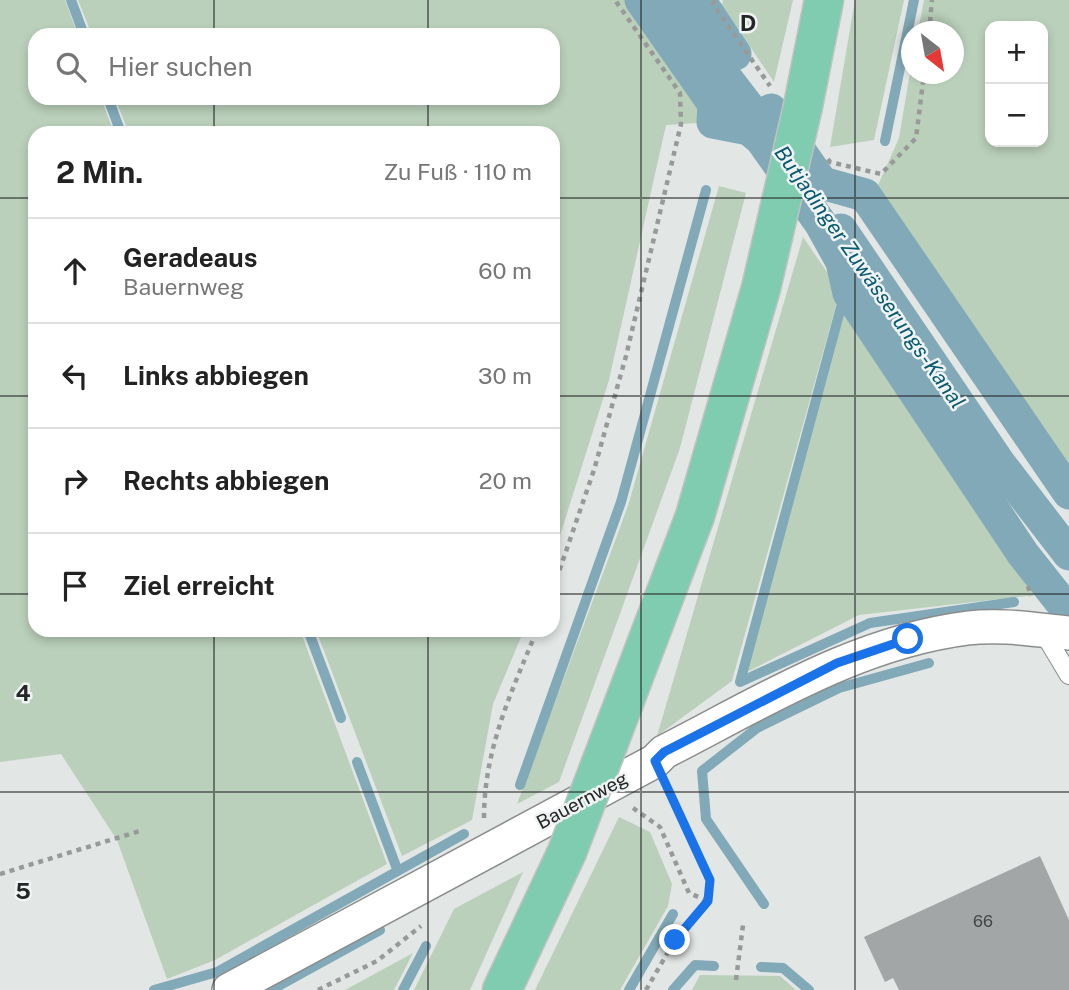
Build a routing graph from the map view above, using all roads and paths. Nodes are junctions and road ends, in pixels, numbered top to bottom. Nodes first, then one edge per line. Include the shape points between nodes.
1 (615, 0) edge
2 (824, 0) edge
3 (932, 0) edge
4 (930, 21) edge
5 (923, 84) edge
6 (881, 174) dead end
7 (560, 569) edge
8 (1055, 631) edge
9 (534, 637) edge
10 (1069, 676) edge
11 (655, 761) junction
12 (144, 830) dead end
13 (493, 848) junction
14 (0, 874) edge
15 (743, 925) dead end
16 (736, 980) dead end
17 (229, 990) edge
18 (502, 990) edge
19 (646, 990) edge

1 - 7 path via 680,93 681,124 626,356
2 - 18 main road, bridge via 761,288 695,516 567,852
3 - 4 path
5 - 6 path via 916,138
8 - 10 lane
8 - 11 street, Bauernweg via 970,628 908,639 837,663 664,752
9 - 13 path via 490,752 484,827
11 - 13 street, Bauernweg
11 - 19 path via 710,880 708,901 675,940
12 - 14 path
13 - 17 street, Bauernweg
15 - 16 path

